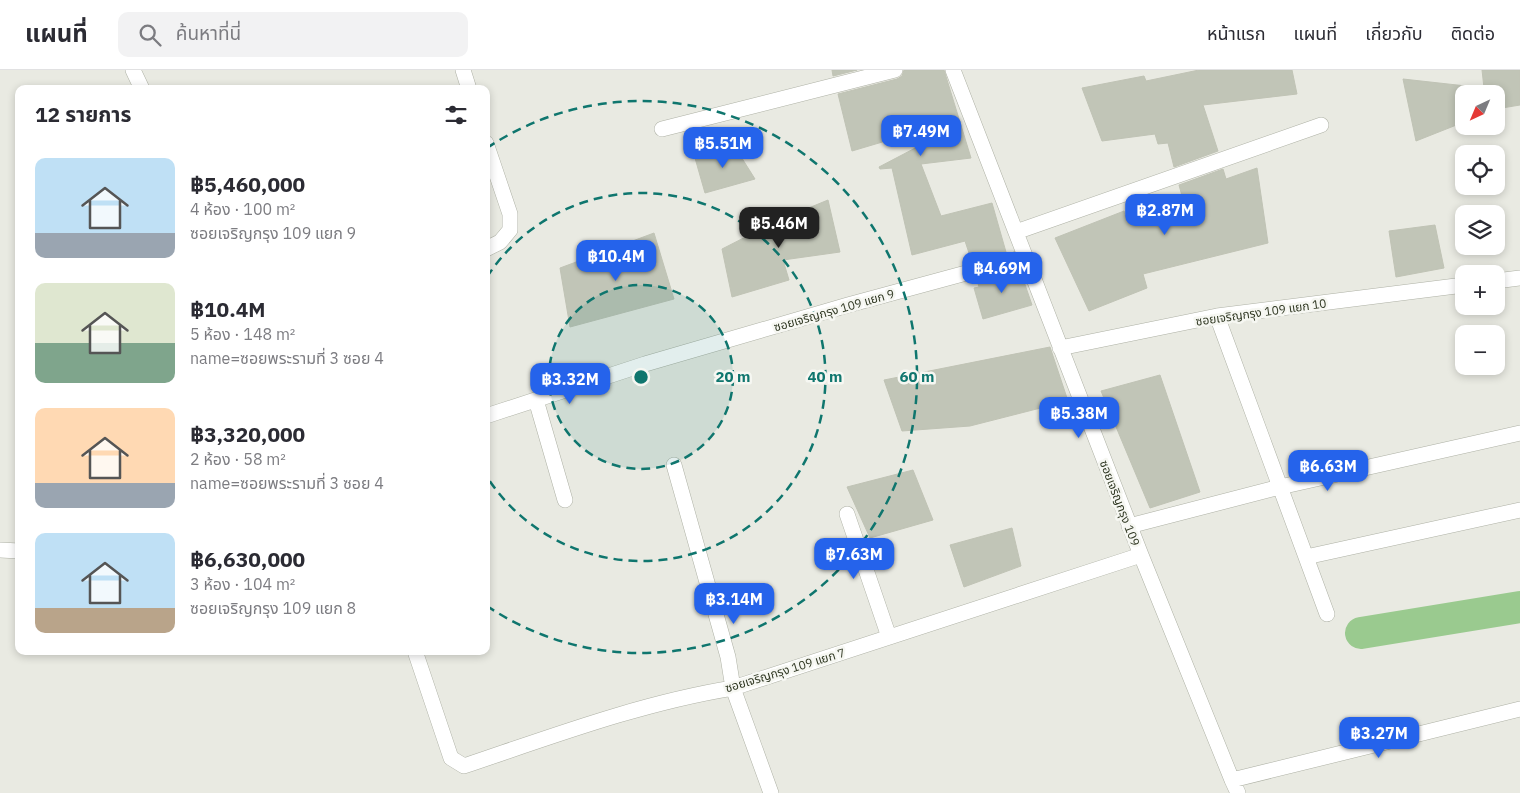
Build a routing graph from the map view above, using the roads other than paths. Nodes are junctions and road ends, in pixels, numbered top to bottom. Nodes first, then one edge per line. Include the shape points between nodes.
1 (133, 70) edge
2 (463, 70) edge
3 (895, 70) edge
4 (953, 70) edge
5 (140, 85) edge
6 (468, 85) edge
7 (1321, 124) dead end
8 (662, 129) dead end
9 (490, 154) edge
10 (1016, 232) junction
11 (490, 247) edge
12 (1025, 257) junction
13 (1520, 278) edge
14 (1505, 280) edge
15 (1455, 286) edge
16 (1217, 316) junction
17 (1060, 348) junction
18 (536, 400) junction
19 (490, 415) edge
20 (1520, 433) edge
21 (674, 465) dead end
22 (1280, 488) junction
23 (565, 500) dead end
24 (1520, 510) edge
25 (847, 514) dead end
26 (1129, 526) junction
27 (0, 550) edge
28 (15, 551) edge
29 (1141, 555) junction
30 (1306, 558) junction
31 (1327, 614) dead end
32 (889, 637) junction
33 (416, 655) edge
34 (733, 688) junction
35 (1520, 709) edge
36 (1235, 787) edge
37 (771, 793) edge

1 - 5 street
2 - 6 street
3 - 8 street
4 - 10 street, ซอยเจริญกรุง 109
7 - 10 street
9 - 11 street via 510,214 510,230 500,242
10 - 12 street, ซอยเจริญกรุง 109
12 - 17 street, ซอยเจริญกรุง 109
12 - 18 street, ซอยเจริญกรุง 109 แยก 9 via 644,364
13 - 14 street
15 - 16 street, ซอยเจริญกรุง 109 แยก 10
16 - 17 street, ซอยเจริญกรุง 109 แยก 10
16 - 22 street
17 - 26 street, ซอยเจริญกรุง 109
18 - 19 street, ซอยเจริญกรุง 109 แยก 9
18 - 23 street
20 - 22 street
21 - 34 street via 728,657
22 - 26 street
22 - 30 street
24 - 30 street
25 - 32 street
26 - 29 street, ซอยเจริญกรุง 109
27 - 28 street
29 - 32 street, ซอยเจริญกรุง 109 แยก 7
29 - 36 street, ซอยเจริญกรุง 109
30 - 31 street
32 - 34 street, ซอยเจริญกรุง 109 แยก 7
33 - 34 street, ซอยเจริญกรุง 109 แยก 7 via 451,758 464,766 620,714 694,694
34 - 37 street
35 - 36 street

